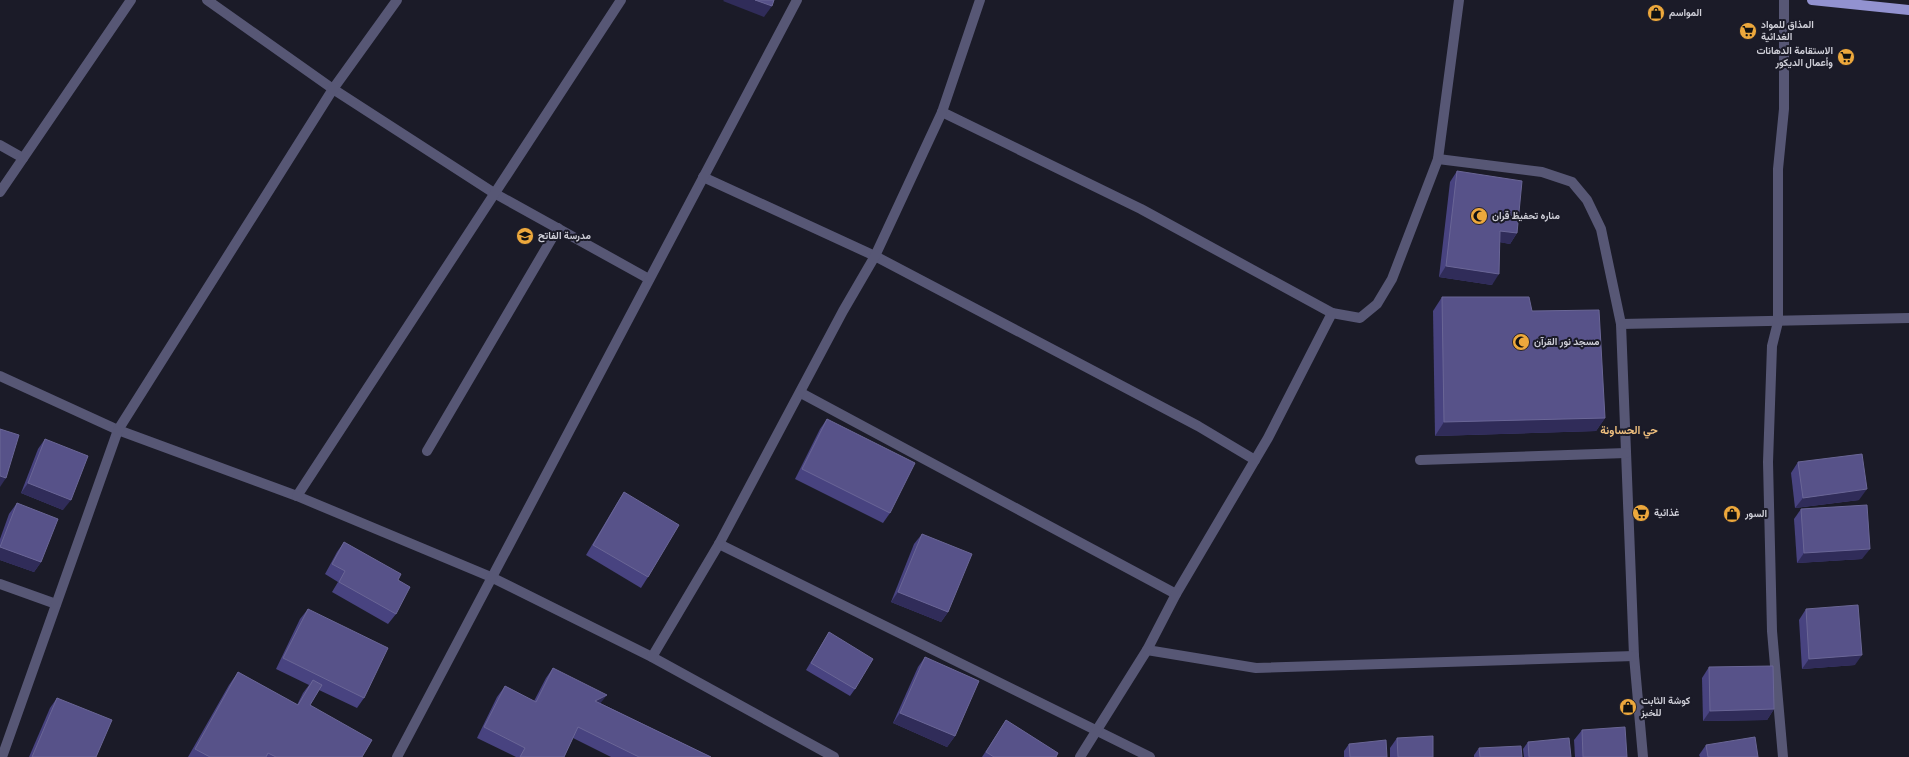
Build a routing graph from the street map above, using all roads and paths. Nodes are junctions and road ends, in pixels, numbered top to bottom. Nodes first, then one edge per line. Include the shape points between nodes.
1 (131, 0) edge
2 (208, 0) edge
3 (396, 0) edge
4 (622, 0) edge
5 (796, 0) edge
6 (980, 0) edge
7 (1459, 0) edge
8 (1784, 0) edge
9 (1812, 0) edge
10 (1909, 10) edge
11 (333, 89) junction
12 (942, 112) junction
13 (0, 145) edge
14 (23, 158) junction
15 (1438, 160) junction
16 (703, 177) junction
17 (0, 192) edge
18 (494, 193) junction
19 (558, 228) junction
20 (875, 256) junction
21 (649, 279) junction
22 (1332, 313) junction
23 (1909, 318) edge
24 (1778, 322) junction
25 (1621, 324) junction
26 (0, 376) edge
27 (801, 393) junction
28 (118, 430) junction
29 (427, 451) dead end
30 (1626, 453) junction
31 (1255, 460) junction
32 (1420, 460) dead end
33 (297, 496) junction
34 (719, 544) junction
35 (491, 577) junction
36 (0, 584) edge
37 (1176, 594) junction
38 (56, 604) junction
39 (1147, 650) junction
40 (1634, 656) junction
41 (652, 657) junction
42 (1096, 730) junction
43 (2, 757) edge
44 (397, 757) edge
45 (834, 757) edge
46 (1080, 757) edge
47 (1150, 757) edge
48 (1643, 757) edge
49 (1783, 757) edge

1 - 14 street
2 - 11 street
3 - 11 street
4 - 18 street
5 - 16 street
6 - 12 street
7 - 15 street
8 - 24 street via 1784,109 1778,169
9 - 10 main road
11 - 18 street
11 - 28 street
12 - 20 street
12 - 22 street via 1142,209
13 - 14 street
14 - 17 street
15 - 22 street via 1392,279 1377,304 1360,318
15 - 25 street via 1542,172 1572,182 1587,200 1600,229
16 - 20 street
16 - 21 street
18 - 19 street
18 - 33 street
19 - 21 street
19 - 29 street
20 - 27 street via 843,311
20 - 31 street via 1198,426
21 - 35 street
22 - 31 street
23 - 24 street
24 - 25 street
24 - 49 street via 1772,346 1768,462 1772,631
25 - 30 street
26 - 28 street
27 - 34 street
27 - 37 street
28 - 33 street
28 - 38 street
30 - 32 street
30 - 40 street
31 - 37 street
33 - 35 street
34 - 41 street
34 - 42 street
35 - 41 street
35 - 44 street
36 - 38 street
37 - 39 street
38 - 43 street
39 - 40 street via 1256,668
39 - 42 street
40 - 48 street
41 - 45 street
42 - 46 street
42 - 47 street

